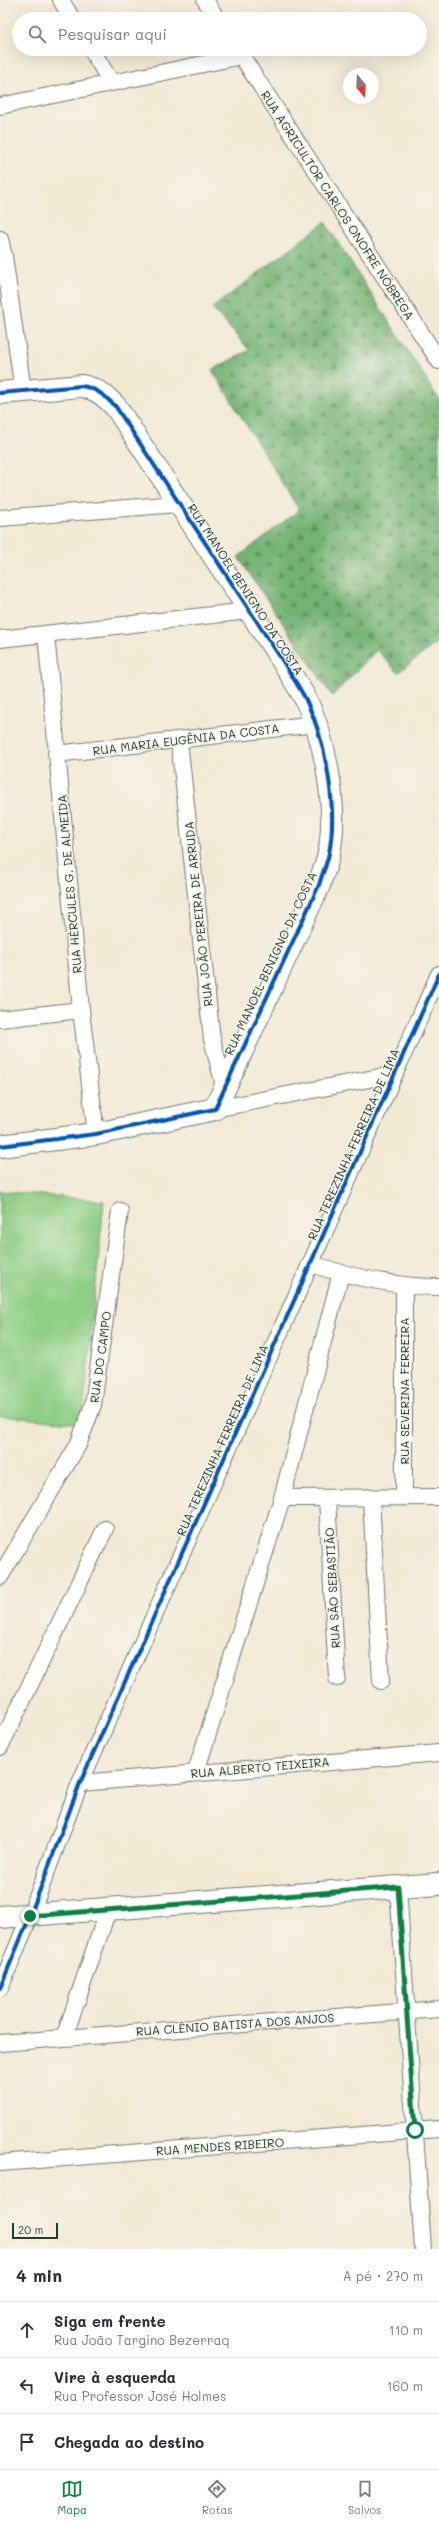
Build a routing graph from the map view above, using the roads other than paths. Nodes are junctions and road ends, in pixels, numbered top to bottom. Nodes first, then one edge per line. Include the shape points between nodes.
1 (61, 0) edge
2 (205, 0) edge
3 (68, 12) edge
4 (213, 12) edge
5 (95, 56) edge
6 (226, 56) edge
7 (241, 56) edge
8 (111, 82) junction
9 (0, 106) edge
10 (0, 239) edge
11 (439, 361) edge
12 (23, 391) junction
13 (0, 393) edge
14 (178, 504) junction
15 (0, 518) edge
16 (248, 611) junction
17 (46, 634) junction
18 (0, 639) edge
19 (315, 724) junction
20 (179, 741) junction
21 (56, 754) junction
22 (438, 976) edge
23 (439, 996) edge
24 (81, 1010) junction
25 (0, 1019) edge
26 (395, 1074) junction
27 (224, 1086) junction
28 (215, 1109) junction
29 (96, 1134) junction
30 (0, 1146) edge
31 (120, 1210) dead end
32 (311, 1264) junction
33 (341, 1273) junction
34 (404, 1285) junction
35 (439, 1287) edge
36 (371, 1497) junction
37 (404, 1497) junction
38 (439, 1497) edge
39 (282, 1498) junction
40 (327, 1498) junction
41 (106, 1529) dead end
42 (0, 1577) edge
43 (337, 1678) dead end
44 (381, 1681) dead end
45 (0, 1747) edge
46 (439, 1753) edge
47 (196, 1772) junction
48 (80, 1782) junction
49 (439, 1884) edge
50 (398, 1887) junction
51 (108, 1910) junction
52 (30, 1916) junction
53 (0, 1918) edge
54 (0, 1988) edge
55 (439, 2009) edge
56 (406, 2011) junction
57 (64, 2038) junction
58 (0, 2043) edge
59 (439, 2129) edge
60 (415, 2130) junction
61 (0, 2163) edge
62 (423, 2249) edge

1 - 3 street
2 - 4 street
5 - 8 street
6 - 8 street
7 - 11 street, RUA AGRICULTOR CARLOS ONOFRE NÓBREGA
8 - 9 street
10 - 12 street
12 - 13 street, RUA MANOEL BENIGNO DA COSTA
12 - 14 street, RUA MANOEL BENIGNO DA COSTA via 70,386 94,388 105,395 133,432
14 - 15 street
14 - 16 street, RUA MANOEL BENIGNO DA COSTA
16 - 17 street
16 - 19 street, RUA MANOEL BENIGNO DA COSTA via 306,700
17 - 18 street
17 - 21 street, RUA HÉRCULES G. DE ALMEIDA
19 - 20 street, RUA MARIA EUGÊNIA DA COSTA
19 - 27 street, RUA MANOEL BENIGNO DA COSTA via 330,791 332,826 329,853 319,885
20 - 21 street, RUA MARIA EUGÊNIA DA COSTA
20 - 27 street, RUA JOÃO PEREIRA DE ARRUDA via 212,1039
21 - 24 street, RUA HÉRCULES G. DE ALMEIDA
22 - 23 street
22 - 26 street, RUA TEREZINHA FERREIRA DE LIMA
24 - 25 street
24 - 29 street, RUA HÉRCULES G. DE ALMEIDA
26 - 28 street
26 - 32 street, RUA TEREZINHA FERREIRA DE LIMA
27 - 28 street, RUA MANOEL BENIGNO DA COSTA
28 - 29 street
29 - 30 street
31 - 42 street, RUA DO CAMPO via 93,1405 78,1445
32 - 33 street
32 - 48 street, RUA TEREZINHA FERREIRA DE LIMA
33 - 34 street
33 - 39 street
34 - 35 street
34 - 37 street, RUA SEVERINA FERREIRA
36 - 37 street
36 - 40 street
36 - 44 street
37 - 38 street
39 - 40 street
39 - 47 street
40 - 43 street, RUA SÃO SEBASTIÃO
41 - 45 street
46 - 47 street, RUA ALBERTO TEIXEIRA
47 - 48 street, RUA ALBERTO TEIXEIRA
48 - 52 street, RUA TEREZINHA FERREIRA DE LIMA
49 - 50 street
50 - 51 street
50 - 56 street
51 - 52 street
51 - 57 street
52 - 53 street
52 - 54 street, RUA TEREZINHA FERREIRA DE LIMA
55 - 56 street, RUA CLÊNIO BATISTA DOS ANJOS
56 - 57 street, RUA CLÊNIO BATISTA DOS ANJOS
56 - 60 street
57 - 58 street, RUA CLÊNIO BATISTA DOS ANJOS
59 - 60 street, RUA MENDES RIBEIRO
60 - 61 street, RUA MENDES RIBEIRO
60 - 62 street

